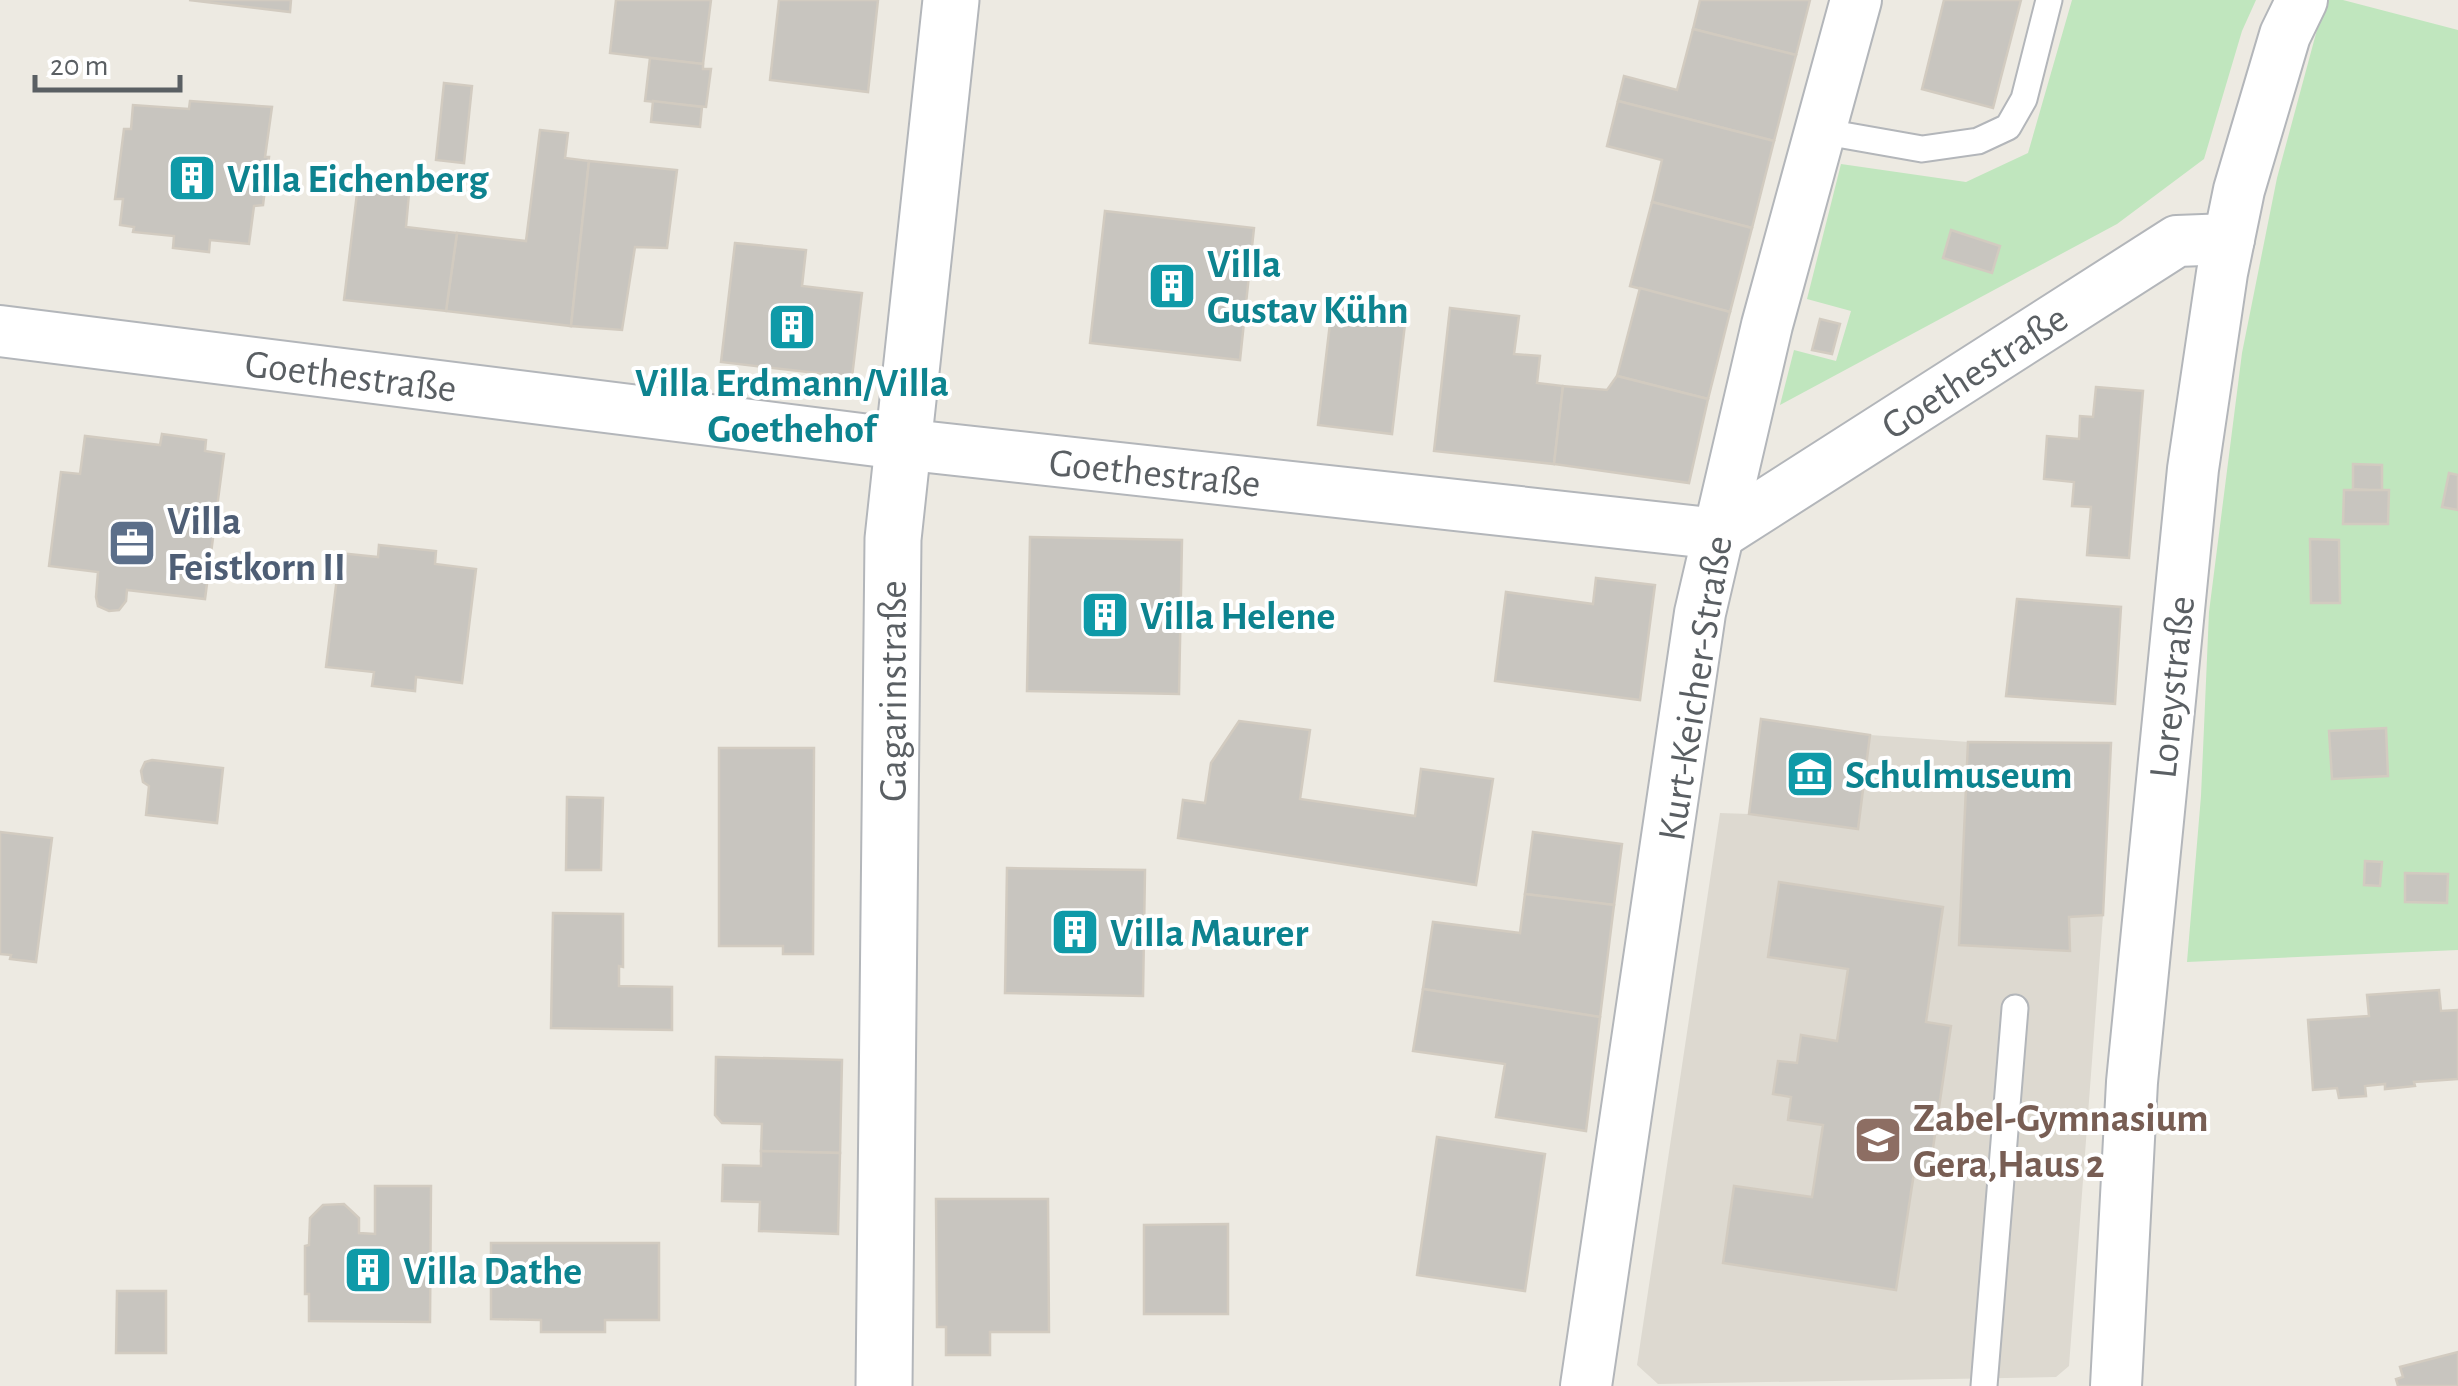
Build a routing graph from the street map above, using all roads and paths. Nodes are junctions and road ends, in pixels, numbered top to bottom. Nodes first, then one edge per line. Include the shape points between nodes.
1 (951, 0) edge
2 (1856, 0) edge
3 (2048, 0) edge
4 (2302, 0) edge
5 (1820, 131) junction
6 (2229, 239) junction
7 (0, 331) edge
8 (901, 444) junction
9 (1718, 534) junction
10 (2014, 1008) dead end
11 (884, 1386) edge
12 (1586, 1386) edge
13 (1984, 1386) edge
14 (2116, 1386) edge

1 - 8 street, Gagarinstraße
2 - 5 street, Kurt-Keicher-Straße
3 - 5 lane via 2024,100 2008,128 1978,141 1922,149
4 - 6 street, Loreystraße via 2275,70
5 - 9 street, Kurt-Keicher-Straße
6 - 9 street, Goethestraße via 2178,241
6 - 14 street, Loreystraße via 2193,469 2132,1082
7 - 8 street, Goethestraße
8 - 9 street, Goethestraße
8 - 11 street, Gagarinstraße via 893,538
9 - 12 street, Kurt-Keicher-Straße via 1700,613
10 - 13 lane

